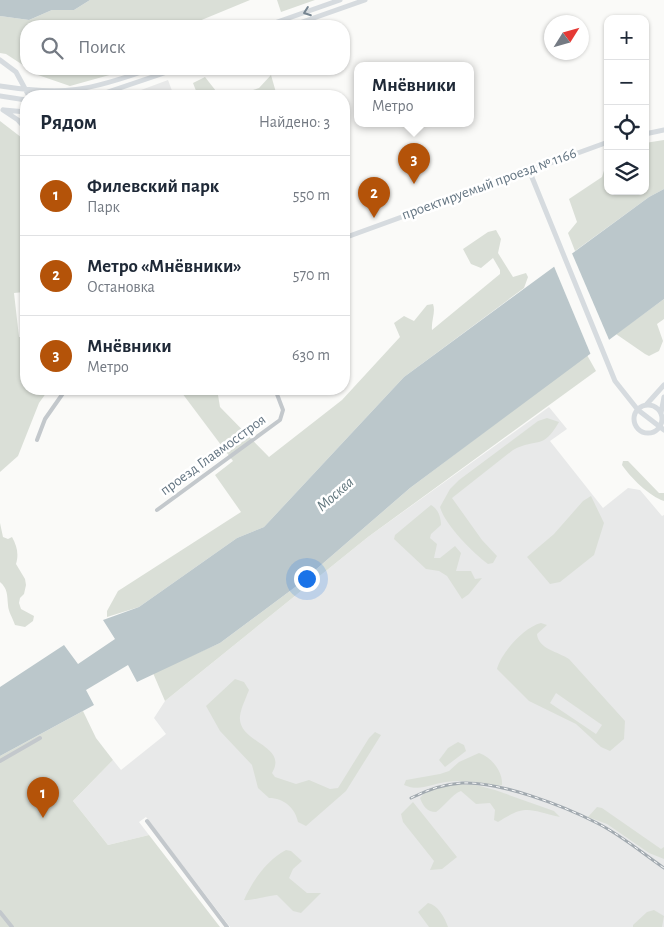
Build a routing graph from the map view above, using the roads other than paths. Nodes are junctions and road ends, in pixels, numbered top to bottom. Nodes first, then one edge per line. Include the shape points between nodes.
1 (340, 0) edge
2 (365, 0) edge
3 (283, 20) edge
4 (309, 20) edge
5 (0, 60) edge
6 (133, 75) edge
7 (158, 75) edge
8 (0, 86) edge
9 (26, 90) edge
10 (27, 90) edge
11 (80, 90) edge
12 (114, 90) edge
13 (0, 96) edge
14 (20, 99) edge
15 (2, 109) edge
16 (20, 111) edge
17 (20, 122) edge
18 (664, 130) edge
19 (649, 133) edge
20 (604, 143) edge
21 (529, 170) junction
22 (350, 236) edge
23 (664, 385) edge
24 (62, 395) edge
25 (277, 395) edge
26 (664, 398) edge
27 (646, 405) junction
28 (638, 410) junction
29 (661, 413) junction
30 (662, 428) edge
31 (37, 440) dead end
32 (157, 510) dead end
33 (40, 738) dead end
34 (0, 761) edge
35 (147, 821) dead end
36 (0, 912) edge
37 (12, 927) edge
38 (227, 927) edge

1 -> 3 street
2 - 4 street
5 - 9 street via 16,72
6 - 11 street
7 - 12 street
8 - 10 street
13 - 14 street
15 - 16 street
15 - 17 street
18 - 19 street
20 - 21 street, проектируемый проезд № 1166
21 - 22 street, проектируемый проезд № 1166
21 - 28 street via 609,367 619,388
23 - 27 street
24 - 31 street via 45,420
25 - 32 street, проезд Главмосстроя via 283,410 280,420
26 - 29 street
27 - 28 street
27 - 29 street
28 - 30 street
28 - 30 street via 634,419 640,430 652,432
29 - 30 street
33 - 34 street
35 - 38 street
36 - 37 street

